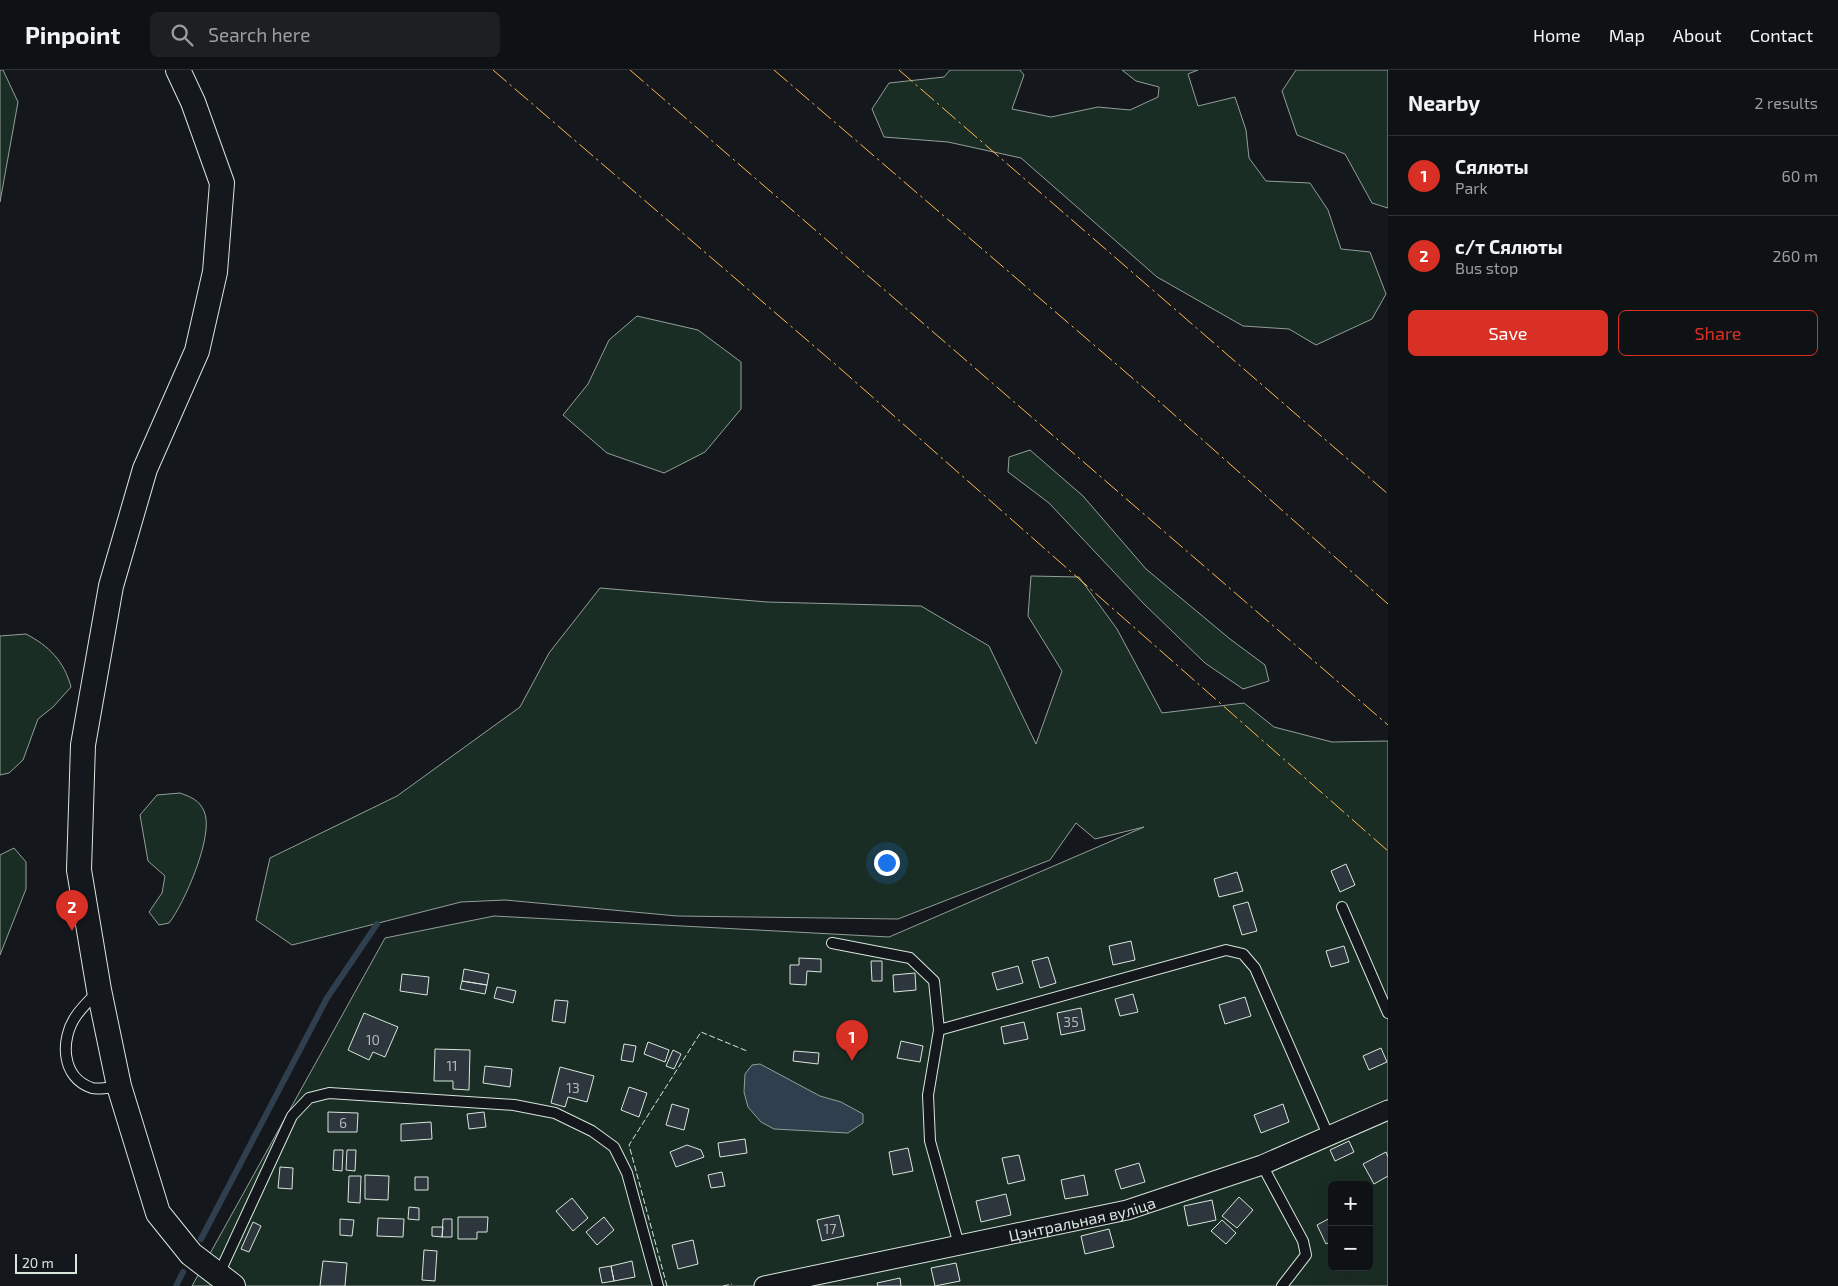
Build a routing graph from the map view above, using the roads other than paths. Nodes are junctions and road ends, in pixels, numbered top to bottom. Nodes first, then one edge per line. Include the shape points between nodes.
1 (178, 70) edge
2 (1342, 907) dead end
3 (832, 943) dead end
4 (99, 990) junction
5 (1388, 1013) edge
6 (939, 1030) junction
7 (119, 1086) junction
8 (1388, 1110) edge
9 (1329, 1137) junction
10 (1262, 1166) junction
11 (959, 1245) junction
12 (226, 1281) edge
13 (658, 1286) edge
14 (764, 1286) edge
15 (1282, 1286) edge

1 - 4 street via 222,184 215,272 197,351 145,470 111,586 83,745 79,870
2 - 5 lane
3 - 6 lane via 910,958 934,981
4 - 7 street
4 - 7 lane via 76,1016 64,1045 68,1066 79,1080 93,1088
6 - 9 lane via 1226,950 1243,954 1255,968
6 - 11 lane via 928,1095 930,1141
7 - 12 street via 158,1212 191,1254
8 - 9 street, Цэнтральная вуліца
9 - 10 street, Цэнтральная вуліца
10 - 11 street, Цэнтральная вуліца via 1127,1210
10 - 15 lane via 1303,1241 1306,1255
11 - 14 street, Цэнтральная вуліца
12 - 13 lane via 292,1116 309,1098 329,1093 514,1105 555,1113 592,1131 614,1147 627,1173

